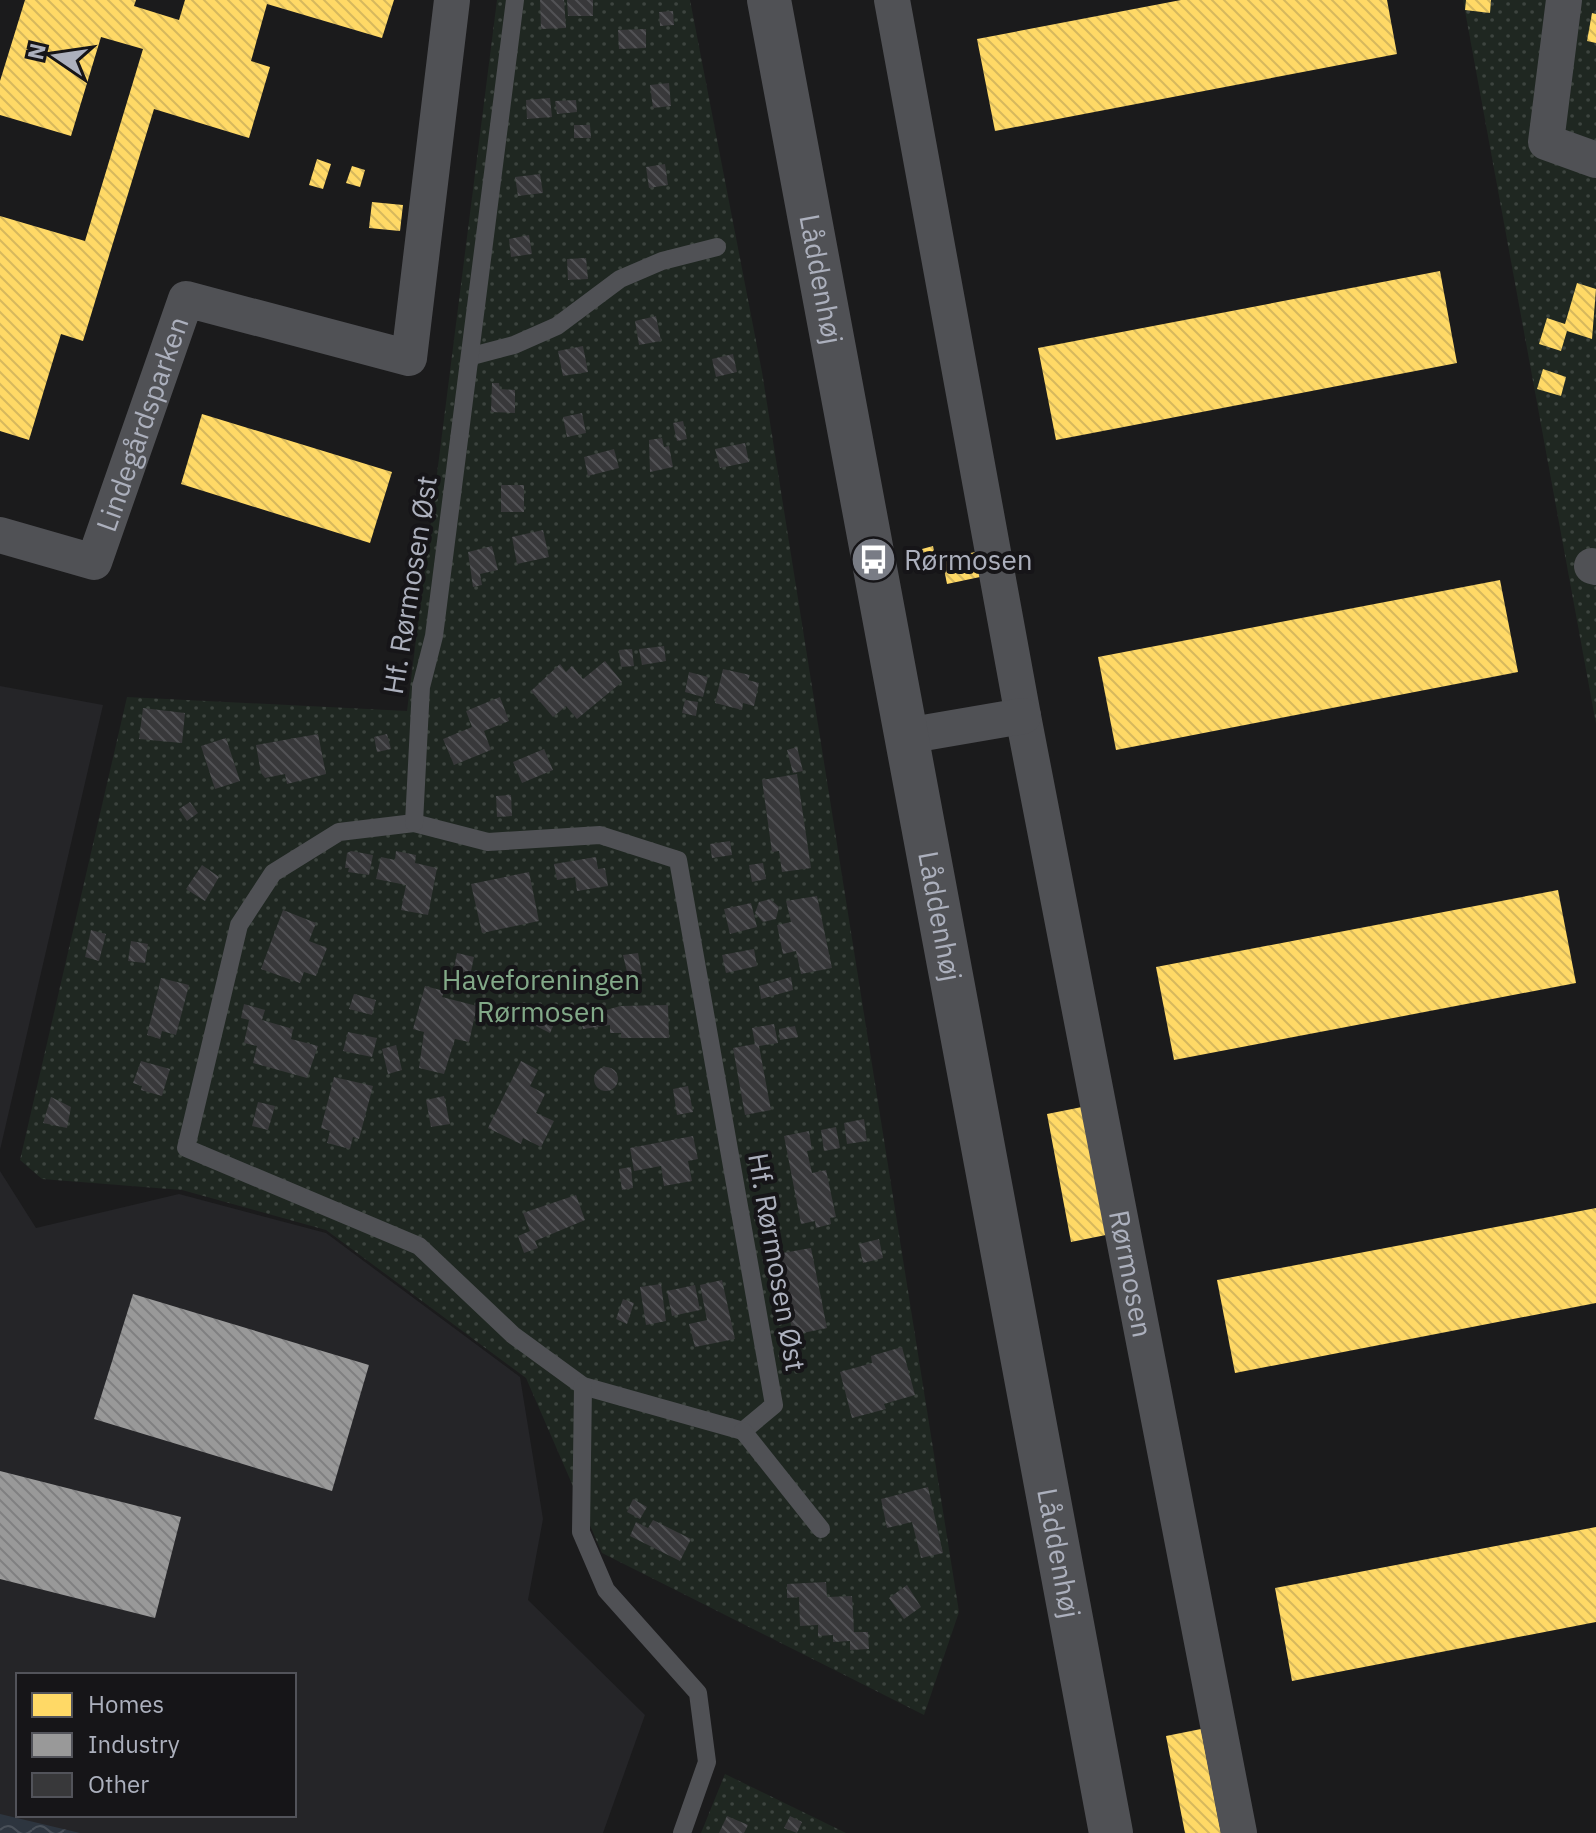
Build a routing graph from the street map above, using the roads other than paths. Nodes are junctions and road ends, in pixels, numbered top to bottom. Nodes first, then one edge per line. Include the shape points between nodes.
1 (452, 0) edge
2 (515, 0) edge
3 (769, 0) edge
4 (892, 0) edge
5 (1564, 0) edge
6 (1596, 160) edge
7 (717, 247) dead end
8 (472, 356) junction
9 (0, 535) edge
10 (1023, 716) junction
11 (906, 736) junction
12 (414, 823) junction
13 (583, 1386) junction
14 (743, 1431) junction
15 (821, 1529) dead end
16 (682, 1833) edge
17 (1111, 1833) edge
18 (1239, 1833) edge

1 - 9 street, Lindegårdsparken via 409,358 186,299 94,562
2 - 8 lane, Hf. Rørmosen Øst
3 - 11 street, Låddenhøj
4 - 10 street, Rørmosen
5 - 6 street via 1546,142
7 - 8 lane via 620,279 557,326
8 - 12 lane, Hf. Rørmosen Øst via 434,636 421,687
10 - 11 street
10 - 18 street, Rørmosen
11 - 17 street, Låddenhøj
12 - 13 lane, Hf. Rørmosen Øst via 339,832 273,873 239,925 186,1148 419,1246 513,1335
12 - 14 lane, Hf. Rørmosen Øst via 488,842 600,835 678,860 774,1405
13 - 14 lane, Hf. Rørmosen Øst
13 - 16 lane via 581,1532 606,1590 698,1693 707,1762
14 - 15 lane

